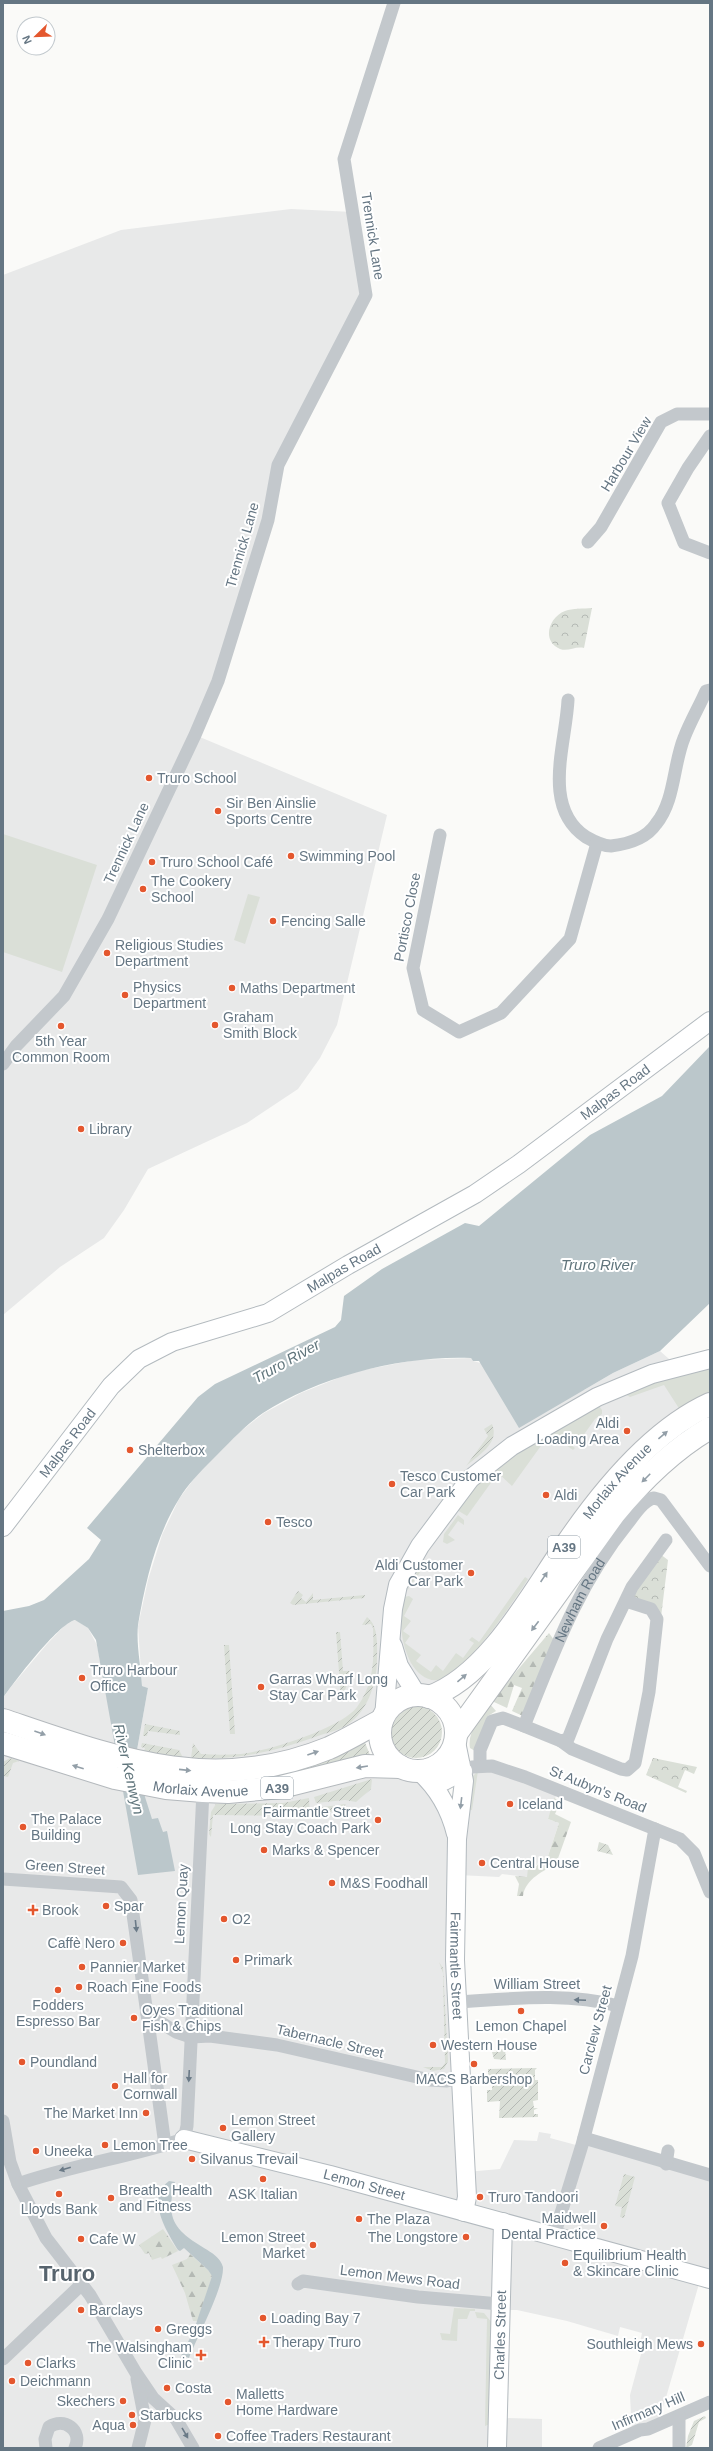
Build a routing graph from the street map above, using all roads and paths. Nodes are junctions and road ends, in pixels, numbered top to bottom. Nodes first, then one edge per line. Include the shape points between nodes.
1 (394, 3) edge
2 (710, 414) edge
3 (710, 436) edge
4 (588, 542) dead end
5 (710, 553) edge
6 (710, 690) edge
7 (568, 700) dead end
8 (440, 835) dead end
9 (597, 843) junction
10 (710, 1021) edge
11 (3, 1064) edge
12 (710, 1359) edge
13 (710, 1404) edge
14 (710, 1428) edge
15 (3, 1527) edge
16 (666, 1540) dead end
17 (710, 1566) edge
18 (626, 1601) junction
19 (391, 1637) junction
20 (423, 1696) junction
21 (383, 1718) junction
22 (3, 1720) edge
23 (524, 1726) junction
24 (456, 1736) junction
25 (561, 1741) junction
26 (3, 1743) edge
27 (480, 1766) junction
28 (463, 1771) junction
29 (417, 1773) junction
30 (203, 1791) junction
31 (655, 1829) junction
32 (457, 1839) junction
33 (3, 1879) edge
34 (710, 1892) edge
35 (456, 2002) junction
36 (618, 2006) junction
37 (147, 2014) junction
38 (191, 2037) junction
39 (462, 2078) junction
40 (3, 2128) edge
41 (584, 2138) junction
42 (184, 2139) junction
43 (165, 2145) junction
44 (710, 2175) edge
45 (18, 2184) junction
46 (464, 2212) junction
47 (503, 2222) junction
48 (554, 2236) junction
49 (710, 2279) edge
50 (82, 2284) junction
51 (298, 2284) dead end
52 (500, 2304) junction
53 (3, 2359) edge
54 (136, 2373) junction
55 (710, 2402) edge
56 (164, 2409) junction
57 (679, 2416) junction
58 (145, 2420) junction
59 (47, 2447) edge
60 (74, 2448) edge
61 (138, 2448) edge
62 (193, 2448) edge
63 (498, 2448) edge
64 (599, 2448) edge
65 (679, 2448) edge

1 - 11 street, Trennick Lane via 344,159 366,295 278,465 266,527 218,681 195,735 108,919 67,990 58,1004 16,1046
2 - 4 street, Harbour View via 677,414 661,422 601,527
3 - 5 street via 668,503 684,543
6 - 9 street via 706,691 684,738 664,812 656,825 645,835 628,843 608,846
7 - 9 street via 559,775 560,795 568,819 577,830
8 - 9 street, Portisco Close via 413,968 423,1010 459,1032 501,1013 570,939
10 - 15 street, Malpas Road via 475,1194 268,1313 172,1342 139,1359 112,1386
12 - 19 street via 636,1379 586,1403 512,1446 470,1479 401,1576 394,1600
20 -> 13 highway, Morlaix Avenue / A39 via 444,1692 493,1647 596,1503 623,1473 670,1430
14 -> 24 highway, Morlaix Avenue / A39 via 668,1457 623,1503 599,1533
16 - 18 street via 637,1580
17 - 23 street, Newham Road via 663,1502 654,1498 646,1502 590,1575 560,1636
18 - 25 street via 607,1639 569,1737
18 - 25 street via 651,1609 657,1619 649,1692 635,1763 627,1770 621,1769 572,1749
19 - 20 street via 399,1666
19 - 21 street
20 - 21 highway, A39 via 401,1699
20 - 24 highway via 445,1706
22 -> 21 highway, Morlaix Avenue / A39 via 112,1756 168,1768 208,1772 290,1761 329,1748
21 - 29 highway via 380,1728 382,1747 393,1762
23 - 25 street
23 - 27 street via 503,1718 492,1722 480,1750
24 - 28 street, Fairmantle Street
24 - 29 highway, A39 via 449,1754 441,1763
30 -> 26 highway, Morlaix Avenue / A39 via 116,1778
27 - 28 street, St Aubyn's Road
27 - 31 street, St Aubyn's Road via 492,1766 525,1777
28 - 29 street via 444,1780
28 -> 32 street, Fairmantle Street
29 -> 30 highway, Morlaix Avenue / A39 via 365,1766 281,1787 234,1792
29 - 32 street, Fairmantle Street via 446,1806
30 - 38 street, Lemon Quay
31 - 34 street, St Aubyn's Road via 684,1842 694,1853
31 - 36 street, Carclew Street via 632,1956
32 - 35 street, Fairmantle Street
33 -> 37 street, Green Street via 124,1889 133,1909
36 -> 35 street, William Street via 593,2000 536,1998
35 - 39 street, Fairmantle Street
36 - 41 street, Carclew Street
37 - 38 street via 176,2032
37 - 43 street
38 - 39 street, Tabernacle Street via 210,2036 278,2045 430,2080 452,2081
38 -> 42 street, Lemon Quay via 187,2126
39 - 46 street, Fairmantle Street via 467,2197
40 - 45 street via 10,2162
41 - 44 street via 667,2157
41 - 48 street, Carclew Street
42 - 43 street
42 - 46 street, Lemon Street
43 -> 45 street via 97,2160
45 - 50 street via 46,2238
46 - 47 street, Lemon Street
47 - 48 street, Lemon Street
47 - 52 street, Charles Street
48 - 49 street, Lemon Street
50 - 53 street
50 - 54 street
51 - 52 street, Lemon Mews Road via 303,2281 418,2297
52 - 63 street, Charles Street
54 - 56 street
54 - 58 street
55 - 57 street, Infirmary Hill
56 - 58 street via 152,2412
56 -> 62 street via 176,2419
57 - 64 street, Infirmary Hill
57 - 65 street
58 - 61 street
59 - 60 street via 45,2439 49,2427 61,2422 68,2424 76,2434

